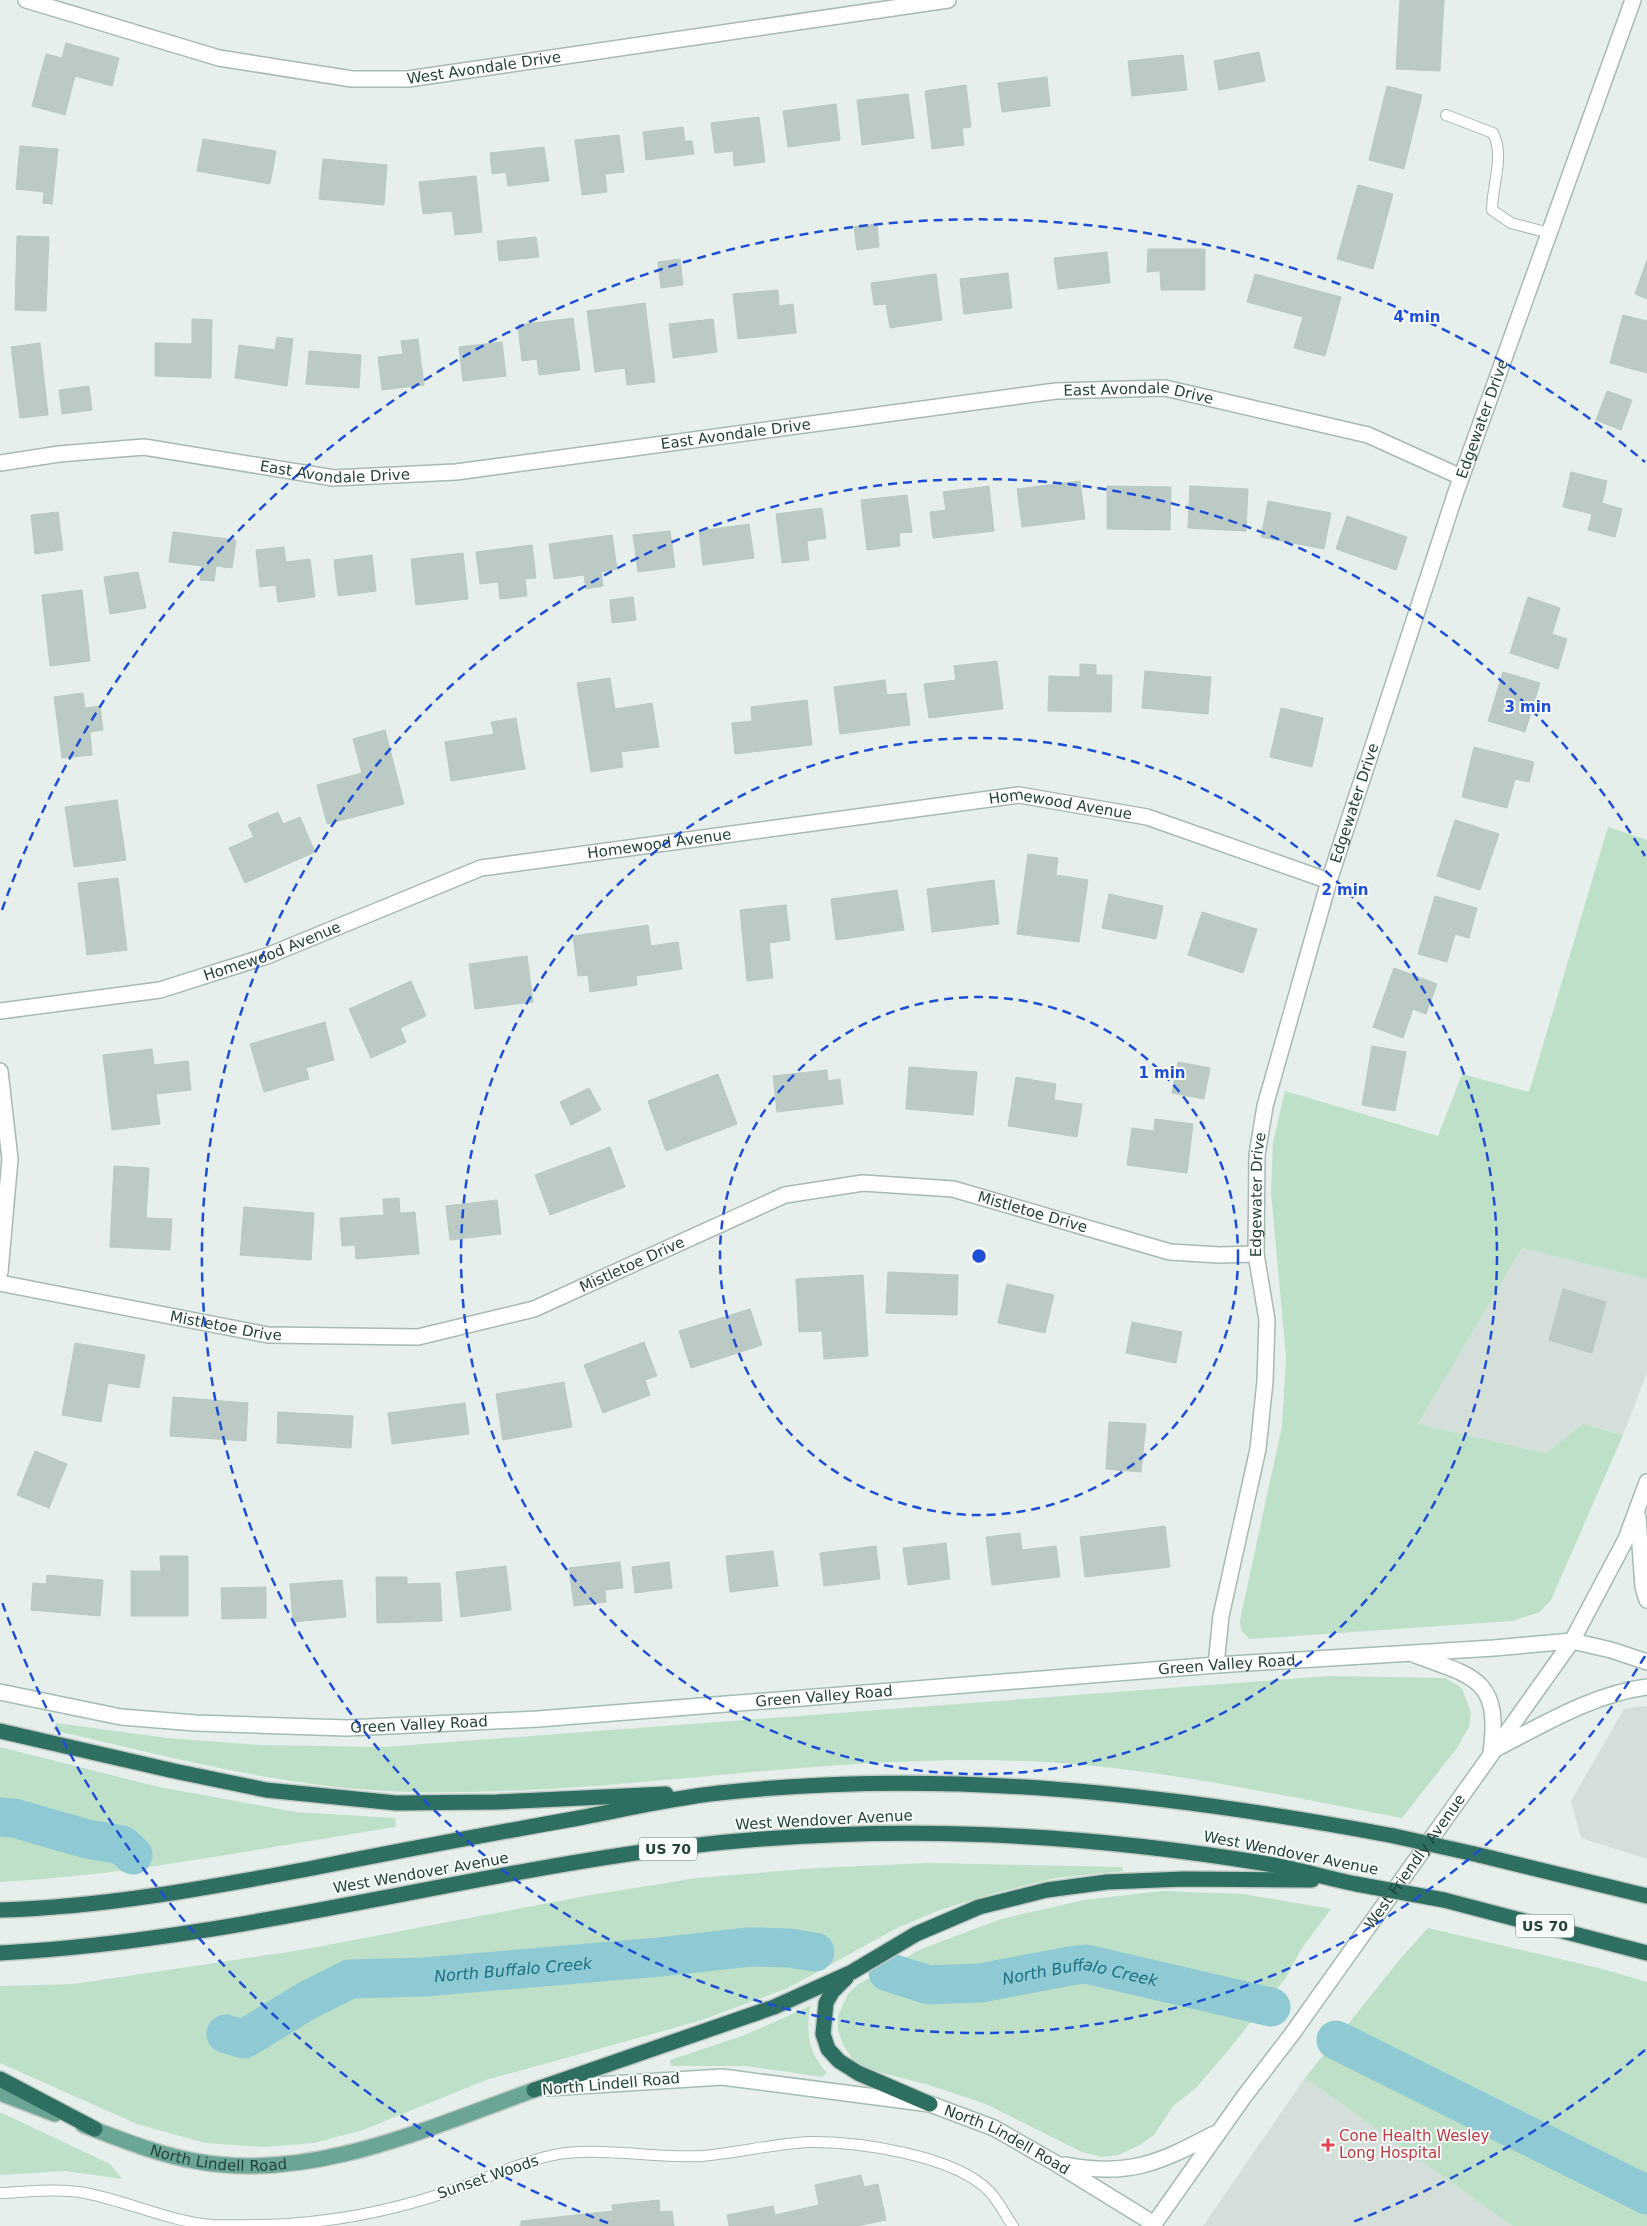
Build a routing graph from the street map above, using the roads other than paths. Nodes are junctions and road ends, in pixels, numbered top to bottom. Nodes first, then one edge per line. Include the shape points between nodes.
1 (26, 0) edge
2 (948, 0) edge
3 (1633, 0) edge
4 (1446, 115) dead end
5 (1549, 233) junction
6 (0, 463) edge
7 (1461, 477) junction
8 (1329, 881) junction
9 (0, 1011) edge
10 (0, 1071) edge
11 (1256, 1254) junction
12 (0, 1272) edge
13 (0, 1283) edge
14 (1647, 1482) edge
15 (1639, 1505) junction
16 (1647, 1600) edge
17 (1572, 1641) junction
18 (1406, 1652) junction
19 (1647, 1662) edge
20 (1216, 1665) junction
21 (1647, 1687) edge
22 (0, 1692) edge
23 (0, 1731) edge
24 (1493, 1753) junction
25 (715, 1793) junction
26 (1340, 1881) junction
27 (1647, 1896) edge
28 (0, 1910) edge
29 (0, 1952) edge
30 (1647, 1953) edge
31 (852, 1972) junction
32 (0, 2079) edge
33 (534, 2090) junction
34 (0, 2094) edge
35 (930, 2104) junction
36 (95, 2129) junction
37 (1218, 2132) junction
38 (1057, 2164) junction
39 (0, 2194) edge
40 (1153, 2225) edge
41 (1013, 2226) edge

1 - 2 street, West Avondale Drive via 219,58 352,79 408,79
3 - 5 street, Edgewater Drive
4 - 5 lane via 1493,133 1498,143 1492,210 1511,223
5 - 7 street, Edgewater Drive
6 - 7 street, East Avondale Drive via 144,447 334,478 456,472 1056,391 1165,388 1368,435
7 - 8 street, Edgewater Drive
8 - 9 street, Homewood Avenue via 1147,817 1019,795 481,868 267,956 160,990
8 - 11 street, Edgewater Drive via 1265,1106 1257,1155
10 - 12 street via 10,1159
11 - 13 street, Mistletoe Drive via 1170,1252 953,1189 863,1183 786,1195 534,1309 418,1337 268,1335
11 - 20 street, Edgewater Drive via 1267,1320 1265,1381 1258,1449 1221,1616
14 - 15 street, West Friendly Avenue
15 - 16 street via 1639,1543
15 - 17 street, West Friendly Avenue via 1626,1539
17 - 18 street, Green Valley Road
17 - 19 street, Green Valley Road
17 - 24 street, West Friendly Avenue
18 - 20 street, Green Valley Road
18 - 24 street via 1470,1677 1482,1687 1494,1712
20 - 22 street, Green Valley Road via 538,1719 347,1728 196,1724 121,1717
21 - 24 street via 1562,1714
23 - 25 highway via 266,1790 396,1803
24 - 37 street, West Friendly Avenue
25 - 27 highway, West Wendover Avenue, bridge via 883,1783 1010,1786 1190,1802 1394,1836
25 - 28 highway, West Wendover Avenue via 193,1891 46,1909
26 - 29 highway, West Wendover Avenue / US 70 via 1273,1865 1078,1840 894,1832 815,1835 672,1848 555,1866 203,1931 48,1950
26 - 30 highway, West Wendover Avenue / US 70, bridge via 1444,1900
26 - 31 highway via 1184,1879 1107,1882 1048,1890 979,1907 916,1934
31 - 33 highway via 774,2008
31 - 35 highway via 832,1992 826,2004 823,2034 828,2049 858,2073
32 - 36 highway
33 - 35 street, North Lindell Road via 722,2077
33 - 36 main road, North Lindell Road via 356,2152 270,2167 195,2161 152,2150
34 - 36 main road, North Lindell Road
35 - 38 street, North Lindell Road via 994,2128
37 - 38 street via 1176,2154 1132,2168 1089,2170
37 - 40 street, West Friendly Avenue
38 - 40 street, North Lindell Road
39 - 41 lane, Sunset Woods via 83,2192 213,2225 288,2224 347,2218 391,2209 552,2155 701,2156 815,2143 900,2151 958,2170 989,2191

